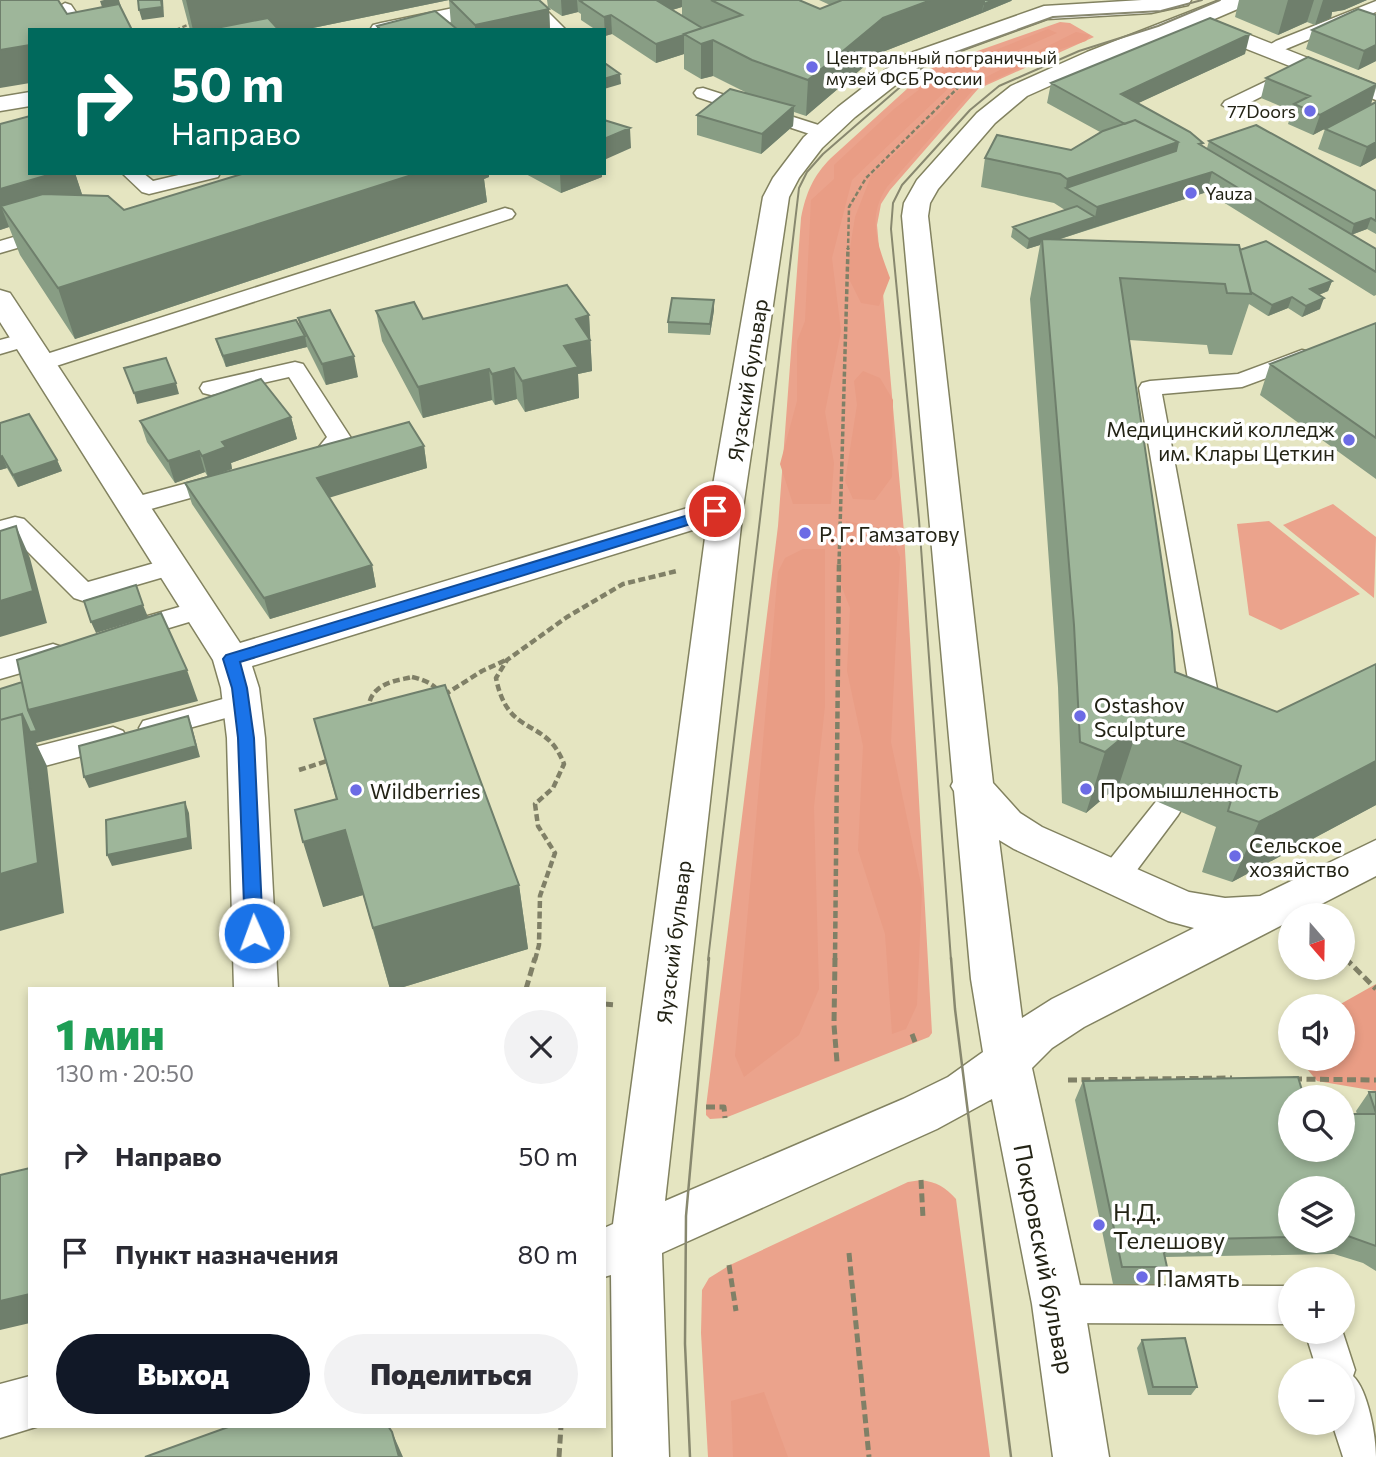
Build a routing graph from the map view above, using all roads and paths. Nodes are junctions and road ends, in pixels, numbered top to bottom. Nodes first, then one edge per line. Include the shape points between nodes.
1 (525, 0) edge
2 (1240, 0) edge
3 (1376, 6) edge
4 (65, 8) edge
5 (1186, 10) edge
6 (200, 20) dead end
7 (440, 24) edge
8 (79, 28) edge
9 (181, 28) edge
10 (401, 28) edge
11 (556, 28) edge
12 (1268, 50) junction
13 (1308, 66) junction
14 (973, 74) dead end
15 (703, 93) dead end
16 (1376, 93) edge
17 (28, 99) edge
18 (0, 104) edge
19 (1231, 105) dead end
20 (825, 133) junction
21 (133, 175) edge
22 (203, 175) edge
23 (505, 214) dead end
24 (74, 226) edge
25 (0, 247) edge
26 (14, 333) edge
27 (1325, 348) edge
28 (211, 388) dead end
29 (286, 464) edge
30 (246, 475) edge
31 (133, 506) junction
32 (726, 508) junction
33 (0, 529) edge
34 (172, 566) junction
35 (688, 570) dead end
36 (200, 610) junction
37 (106, 638) edge
38 (79, 646) edge
39 (231, 659) junction
40 (507, 660) junction
41 (0, 669) edge
42 (441, 696) junction
43 (241, 705) junction
44 (389, 730) junction
45 (1218, 736) edge
46 (380, 737) edge
47 (336, 758) edge
48 (0, 767) edge
49 (299, 769) dead end
50 (971, 786) junction
51 (1168, 807) dead end
52 (1376, 857) edge
53 (1114, 877) junction
54 (1272, 911) junction
55 (1355, 968) edge
56 (256, 987) edge
57 (527, 987) edge
58 (1376, 989) edge
59 (912, 1034) dead end
60 (915, 1042) dead end
61 (1007, 1061) junction
62 (837, 1062) dead end
63 (1241, 1079) edge
64 (1282, 1079) edge
65 (1068, 1080) dead end
66 (1376, 1080) edge
67 (706, 1107) dead end
68 (725, 1118) dead end
69 (921, 1180) dead end
70 (923, 1218) dead end
71 (620, 1246) edge
72 (849, 1254) dead end
73 (730, 1265) dead end
74 (1058, 1304) junction
75 (1278, 1305) edge
76 (736, 1311) dead end
77 (28, 1404) edge
78 (0, 1411) edge
79 (561, 1428) edge
80 (1355, 1432) edge
81 (559, 1457) edge
82 (641, 1457) edge
83 (869, 1457) edge
84 (1081, 1457) edge
85 (1363, 1457) edge

1 - 7 main road
1 - 11 lane
2 - 5 main road, Яузский бульвар
3 - 12 lane
4 - 8 lane
5 - 12 main road
5 - 20 main road, Яузский бульвар via 1151,6 1044,13 898,69
5 - 50 main road, Яузский бульвар via 1019,91 986,118 926,186 917,203 916,233
6 - 9 path
7 - 10 main road
12 - 13 main road
13 - 16 main road
13 - 19 lane
14 - 62 path via 866,178 849,208 839,516
15 - 20 lane
17 - 18 main road
20 - 32 main road, Яузский бульвар via 789,170 776,197
21 - 22 lane via 149,188
23 - 26 lane
24 - 25 lane
26 - 31 main road
27 - 45 lane via 1241,380 1150,388
28 - 29 lane via 295,369 339,438 326,453
30 - 31 lane
31 - 34 main road
32 - 39 main road
32 - 71 main road, Яузский бульвар
33 - 34 lane via 15,525 83,592
34 - 36 main road
35 - 40 path via 623,584
36 - 37 lane
36 - 39 main road
38 - 41 lane
39 - 43 main road
40 - 42 path
40 - 57 path via 496,678 502,703 515,719 543,732 560,750 564,764 553,788 535,804 534,818 541,836 555,853 540,896 539,945
42 - 44 path via 440,712 430,723 414,730
42 - 44 path via 427,680 412,677 380,685 369,696 366,708 370,720
43 - 48 lane
43 - 56 main road
44 - 46 path
47 - 49 path
50 - 53 main road via 1006,824 1028,838
50 - 61 main road, Яузский бульвар
51 - 53 lane
52 - 54 main road
53 - 54 main road via 1184,909 1226,916
54 - 61 main road via 1068,1013
55 - 58 path
59 - 60 path
61 - 71 main road via 965,1091 920,1114
61 - 74 main road, Покровский бульвар
63 - 65 path
64 - 66 path
67 - 68 path via 724,1107
69 - 70 path
71 - 82 main road
72 - 83 path
73 - 76 path
74 - 75 lane
74 - 84 main road, Покровский бульвар
77 - 78 main road
79 - 81 path
80 - 85 lane

